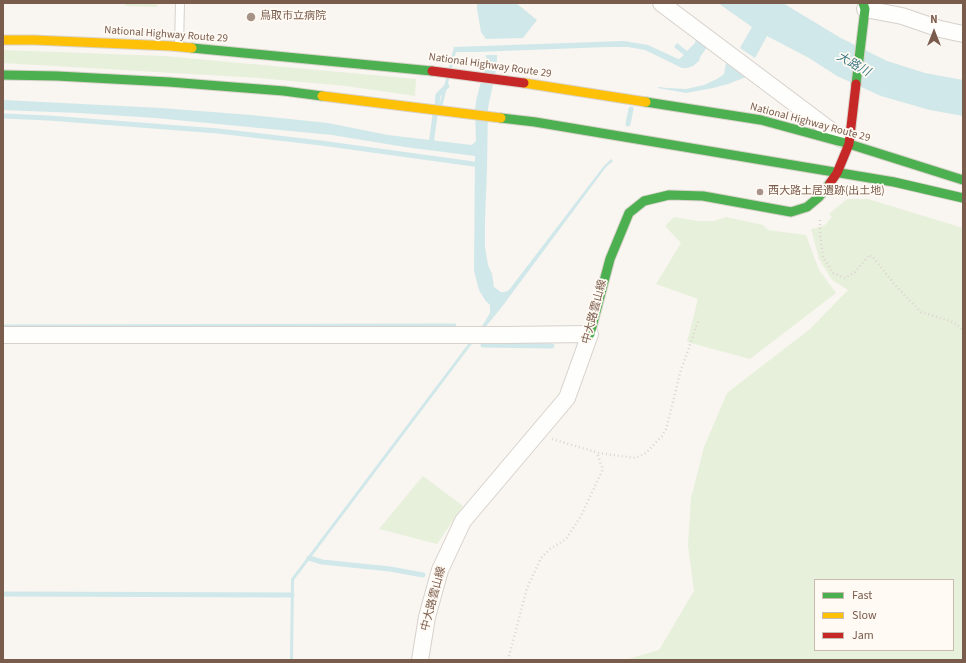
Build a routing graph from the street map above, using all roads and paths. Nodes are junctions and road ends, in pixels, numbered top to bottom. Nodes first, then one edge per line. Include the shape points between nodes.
1 (180, 3) edge
2 (661, 3) edge
3 (864, 6) edge
4 (963, 34) edge
5 (3, 40) edge
6 (180, 47) junction
7 (3, 75) edge
8 (849, 144) junction
9 (837, 173) junction
10 (963, 180) edge
11 (963, 198) edge
12 (820, 220) dead end
13 (699, 319) dead end
14 (963, 331) edge
15 (590, 334) junction
16 (3, 335) edge
17 (538, 433) junction
18 (597, 453) junction
19 (420, 660) edge
20 (508, 660) edge

1 - 6 lane
2 - 8 street
3 - 4 street
3 - 8 main road, 中大路雲山線
5 - 6 main road, National Highway Route 29
6 - 8 main road, National Highway Route 29 via 436,70 542,85 761,120
7 - 9 main road via 169,82 276,90 535,122
8 - 9 main road, 中大路雲山線
8 - 10 main road, National Highway Route 29
9 - 11 main road via 894,182
9 - 15 main road, 中大路雲山線 via 819,197 807,207 791,212 703,196 668,195 644,201 629,214 610,259
12 - 14 path via 823,258 833,273 844,278 855,272 869,255 921,312 953,322
13 - 18 path via 680,372 662,436 646,453 635,458
15 - 16 street
15 - 17 street, 中大路雲山線 via 567,398
17 - 18 path
17 - 19 street, 中大路雲山線 via 462,521 440,570 427,617
18 - 20 path via 602,471 581,516 566,539 541,558 527,588

